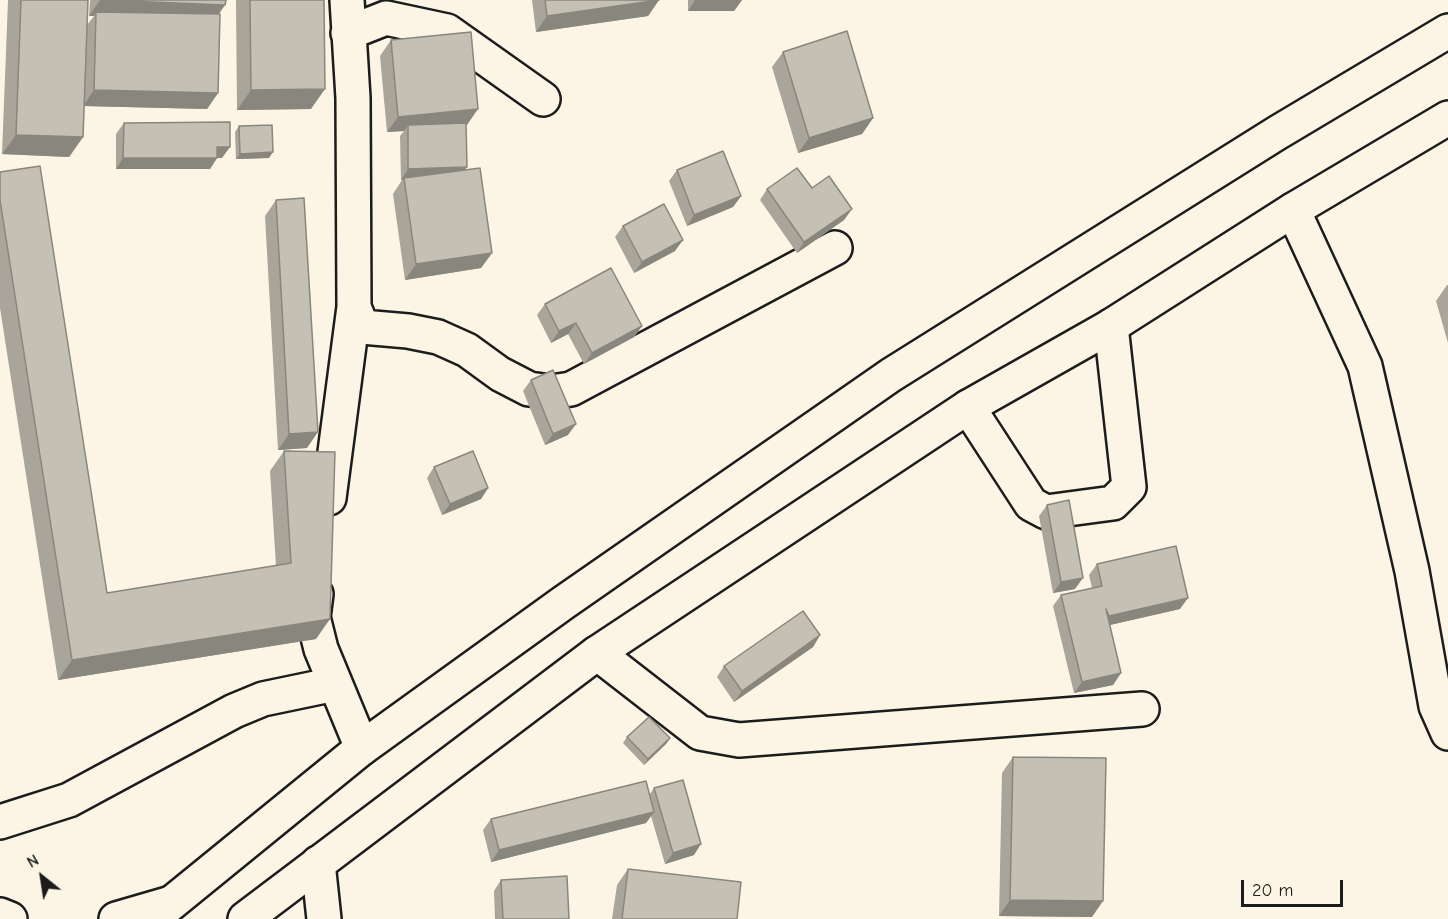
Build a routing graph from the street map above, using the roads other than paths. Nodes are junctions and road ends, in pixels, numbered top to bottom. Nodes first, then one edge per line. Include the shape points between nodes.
1 (347, 0) edge
2 (1448, 31) edge
3 (348, 33) junction
4 (543, 99) dead end
5 (1448, 118) edge
6 (1293, 210) junction
7 (835, 248) dead end
8 (354, 307) junction
9 (1110, 326) junction
10 (968, 407) junction
11 (325, 525) edge
12 (320, 560) edge
13 (597, 653) junction
14 (335, 684) junction
15 (1142, 709) dead end
16 (1448, 733) edge
17 (362, 748) junction
18 (0, 822) edge
19 (318, 863) junction
20 (162, 911) edge
21 (0, 915) edge
22 (10, 919) edge
23 (116, 919) edge
24 (245, 919) edge
25 (324, 919) edge

1 - 3 main road
2 - 17 main road via 891,375
3 - 4 main road via 386,18 447,31
3 - 8 main road via 353,98
5 - 6 main road
6 - 9 main road
6 - 16 main road via 1365,366 1412,571 1436,706
7 - 8 main road via 571,389 551,392 529,390 467,350 438,337 362,327
8 - 11 main road
9 - 10 main road
9 - 10 main road via 1129,487 1113,503 1046,512 1031,504
10 - 13 main road
12 - 14 main road via 313,617
13 - 15 main road via 700,733 739,740
13 - 19 main road
14 - 17 main road
14 - 18 main road via 263,699 69,800
17 - 20 main road
19 - 24 main road
19 - 25 main road
20 - 23 main road
21 - 22 main road

